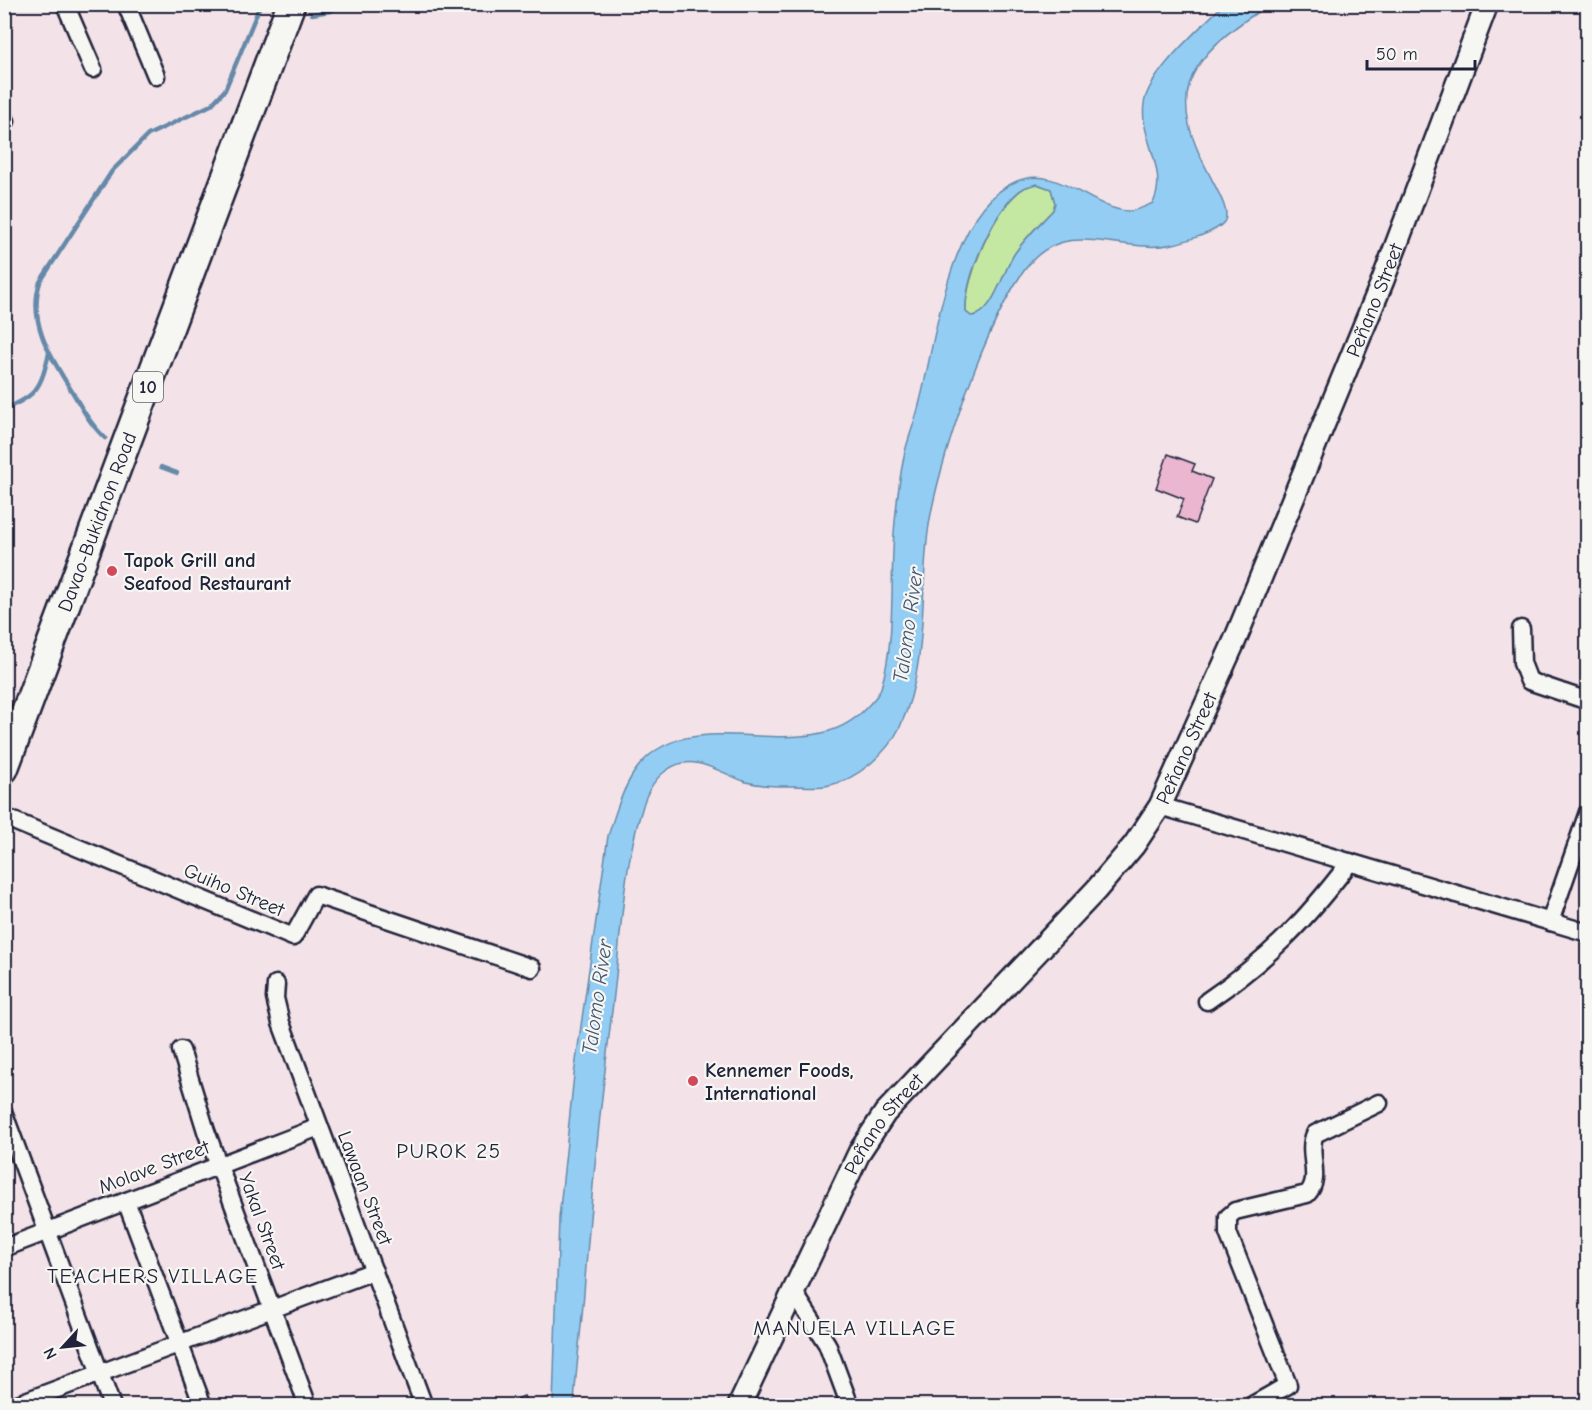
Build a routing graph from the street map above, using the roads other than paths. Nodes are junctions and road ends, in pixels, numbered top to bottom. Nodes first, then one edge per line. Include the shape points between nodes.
1 (65, 4) edge
2 (126, 4) edge
3 (291, 4) edge
4 (1487, 4) edge
5 (93, 69) dead end
6 (156, 76) dead end
7 (1521, 629) dead end
8 (1587, 701) edge
9 (4, 769) edge
10 (1160, 806) junction
11 (1587, 812) edge
12 (4, 817) edge
13 (1350, 862) junction
14 (1550, 921) junction
15 (1587, 933) edge
16 (532, 968) dead end
17 (276, 984) dead end
18 (1208, 1001) dead end
19 (181, 1050) dead end
20 (1378, 1103) dead end
21 (4, 1114) edge
22 (319, 1127) junction
23 (219, 1165) junction
24 (126, 1201) junction
25 (48, 1231) junction
26 (4, 1248) edge
27 (374, 1271) junction
28 (793, 1291) junction
29 (272, 1309) junction
30 (180, 1344) junction
31 (100, 1373) junction
32 (12, 1406) edge
33 (112, 1406) edge
34 (203, 1406) edge
35 (308, 1406) edge
36 (424, 1406) edge
37 (739, 1406) edge
38 (850, 1406) edge
39 (1251, 1406) edge

1 - 5 street
2 - 6 street
3 - 9 highway, Davao-Bukidnon Road / 10
4 - 10 street, Peñano Street via 1383,280 1235,640
7 - 8 street via 1524,672 1529,681
10 - 13 street
10 - 28 street, Peñano Street via 1096,890 885,1113 860,1151
11 - 14 street
12 - 16 street, Guiho Street via 293,937 316,895
13 - 14 street
13 - 18 street via 1280,946
14 - 15 street
17 - 22 street, Lawaan Street via 281,1023
19 - 23 street, Yakal Street
20 - 39 street via 1315,1134 1311,1147 1315,1181 1307,1194 1234,1211 1228,1217 1228,1233 1288,1384
21 - 25 street
22 - 23 street, Molave Street
22 - 27 street, Lawaan Street
23 - 24 street, Molave Street
23 - 29 street, Yakal Street
24 - 25 street, Molave Street
24 - 30 street
25 - 26 street, Molave Street
25 - 31 street
27 - 29 street
27 - 36 street, Lawaan Street
28 - 37 street, Peñano Street
28 - 38 street via 827,1344
29 - 30 street
29 - 35 street, Yakal Street
30 - 31 street
30 - 34 street
31 - 32 street
31 - 33 street

